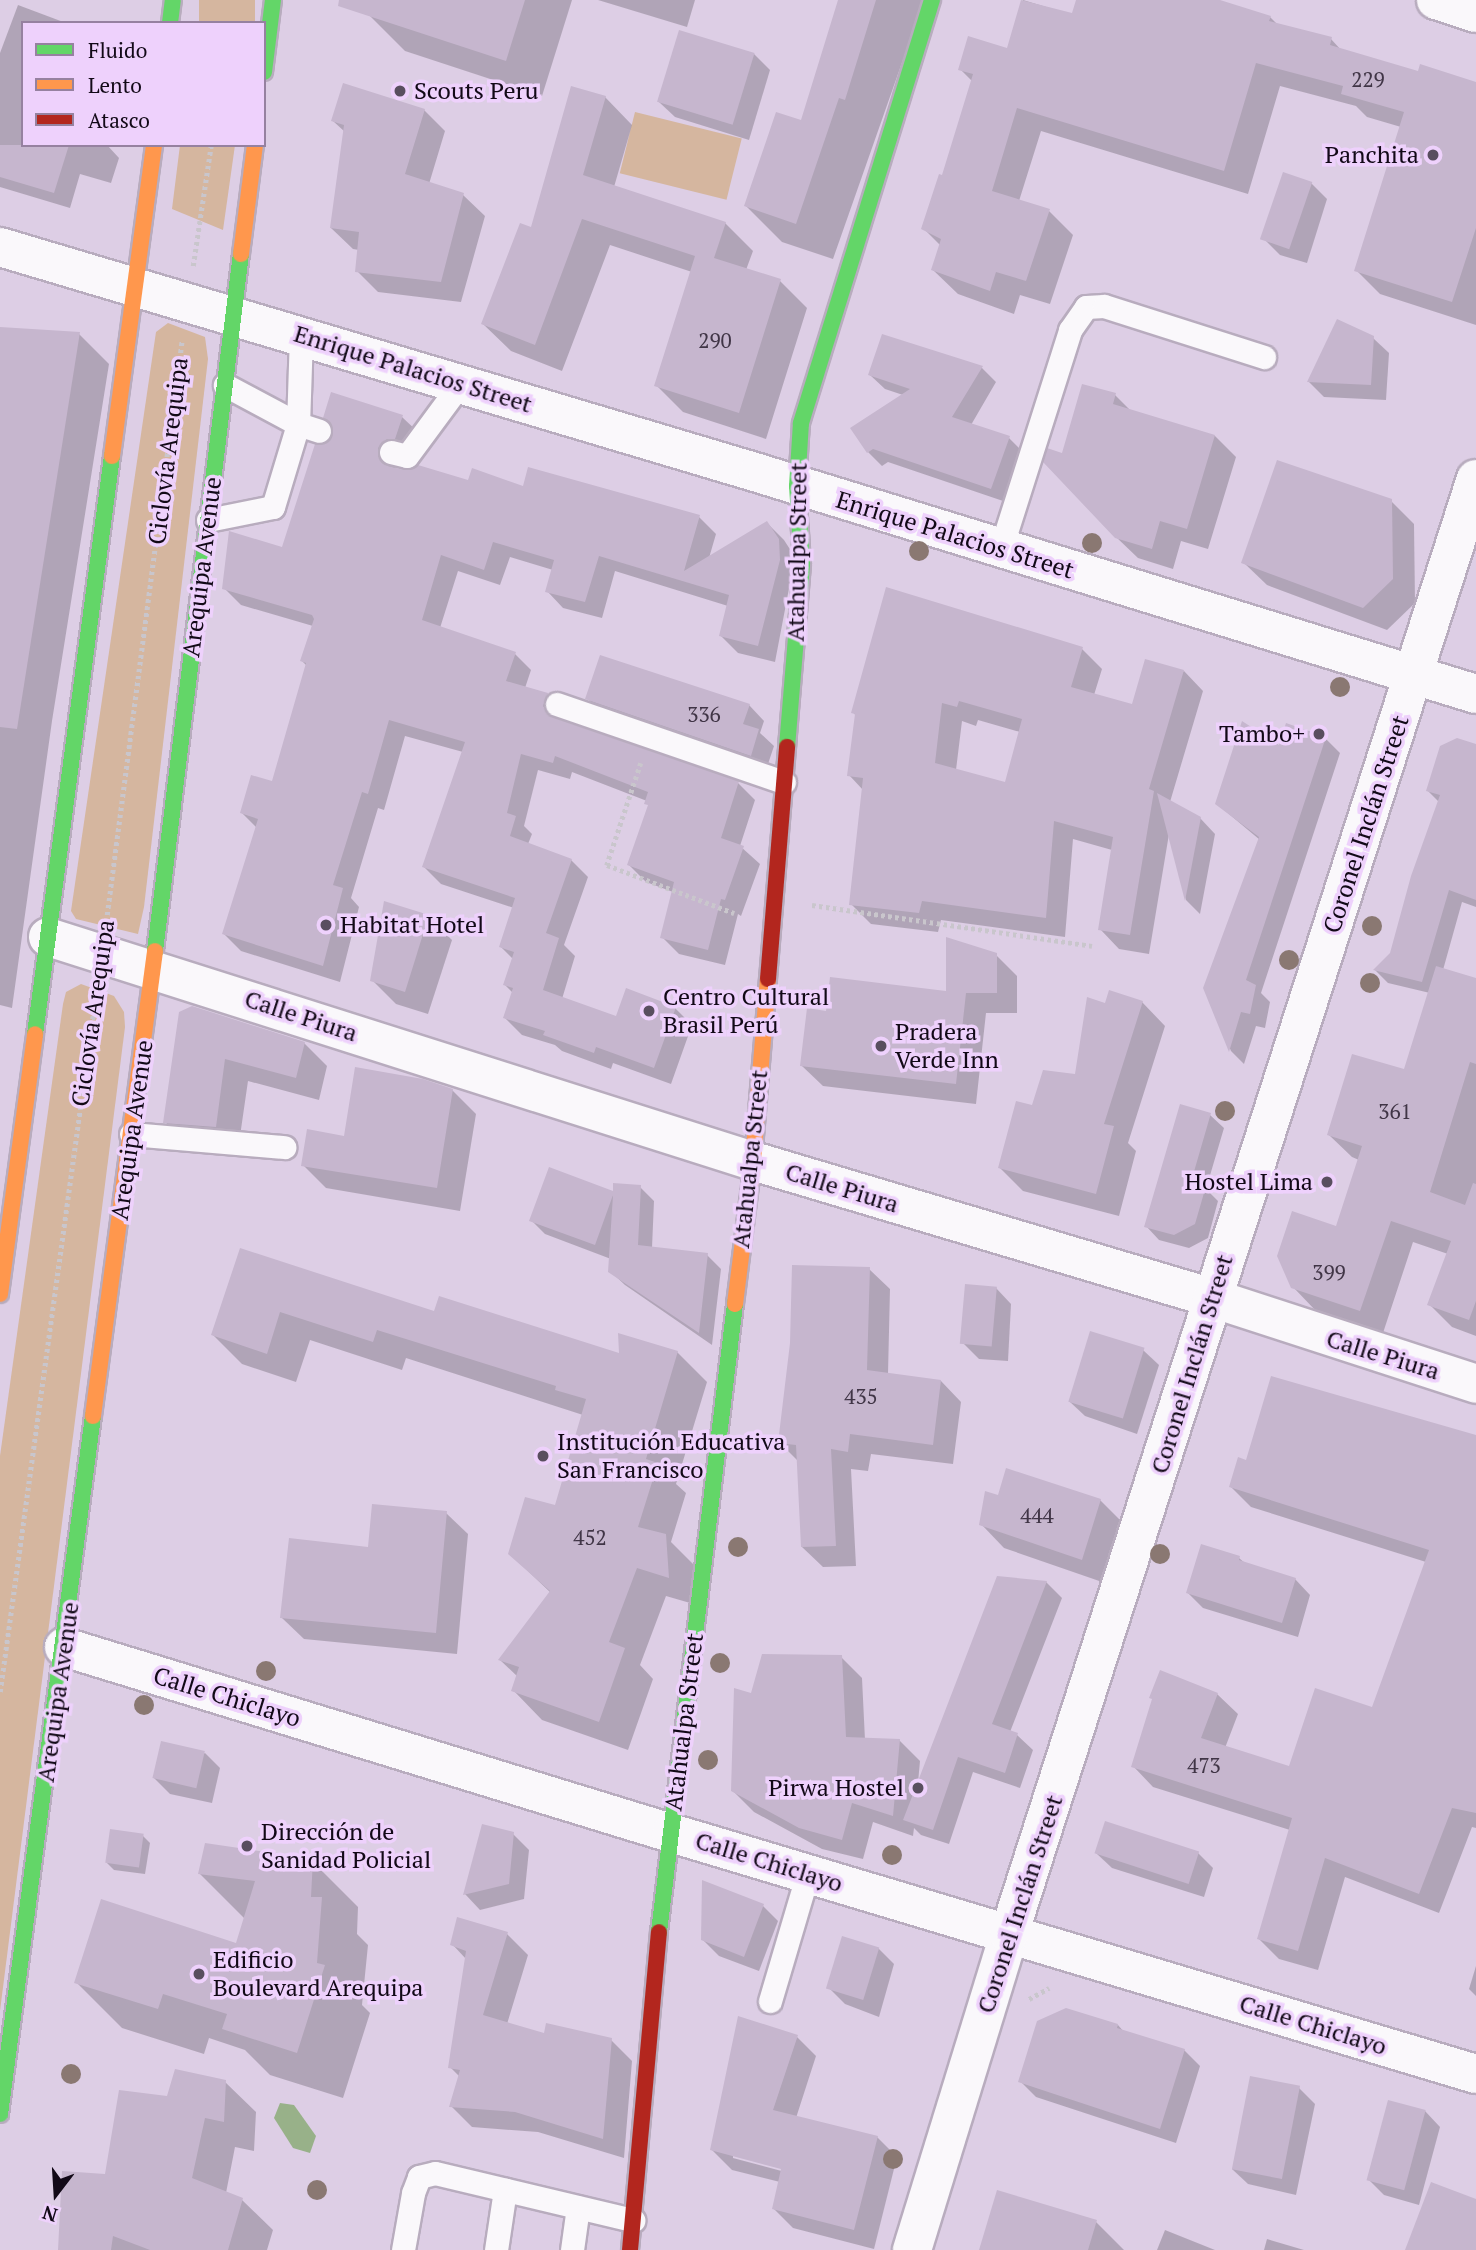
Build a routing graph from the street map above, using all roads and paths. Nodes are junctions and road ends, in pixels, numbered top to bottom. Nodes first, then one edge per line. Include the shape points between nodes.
1 (173, 0) edge
2 (273, 0) edge
3 (932, 0) edge
4 (1436, 0) edge
5 (1476, 13) edge
6 (170, 21) edge
7 (266, 56) edge
8 (153, 147) edge
9 (211, 147) edge
10 (255, 147) edge
11 (0, 247) edge
12 (192, 271) dead end
13 (136, 289) junction
14 (233, 314) junction
15 (183, 333) dead end
16 (302, 335) junction
17 (1264, 357) dead end
18 (460, 384) junction
19 (225, 385) junction
20 (308, 427) junction
21 (401, 457) dead end
22 (1476, 479) edge
23 (797, 486) junction
24 (208, 520) junction
25 (1001, 548) junction
26 (1415, 676) junction
27 (1476, 695) edge
28 (557, 704) dead end
29 (650, 735) junction
30 (784, 782) junction
31 (774, 899) junction
32 (772, 932) junction
33 (48, 937) junction
34 (1092, 946) dead end
35 (102, 952) junction
36 (153, 969) junction
37 (131, 1134) junction
38 (284, 1147) dead end
39 (753, 1161) junction
40 (0, 1294) edge
41 (1212, 1298) junction
42 (1476, 1384) edge
43 (64, 1647) junction
44 (0, 1692) edge
45 (671, 1833) junction
46 (808, 1873) junction
47 (1009, 1934) junction
48 (770, 2001) dead end
49 (1476, 2074) edge
50 (0, 2114) edge
51 (505, 2190) junction
52 (578, 2207) junction
53 (633, 2220) junction
54 (403, 2250) edge
55 (496, 2250) edge
56 (572, 2250) edge
57 (630, 2250) edge
58 (912, 2250) edge

1 - 6 main road
2 - 7 main road
3 - 23 main road, Atahualpa Street via 801,423
4 - 5 street
8 - 13 main road
9 - 12 path
10 - 14 main road, Arequipa Avenue
11 - 13 street, Enrique Palacios Street
13 - 14 street, Enrique Palacios Street
13 - 33 main road
14 - 16 street, Enrique Palacios Street
14 - 19 main road, Arequipa Avenue
15 - 35 path, Ciclovía Arequipa
16 - 18 street, Enrique Palacios Street
16 - 20 lane
17 - 25 lane via 1104,306 1086,307 1070,330
18 - 21 lane
18 - 23 street, Enrique Palacios Street
19 - 20 lane
19 - 24 main road, Arequipa Avenue
20 - 24 lane via 283,509
22 - 26 street, Coronel Inclán Street
23 - 25 street, Enrique Palacios Street
23 - 30 main road, Atahualpa Street via 802,563
24 - 36 main road, Arequipa Avenue
25 - 26 street, Enrique Palacios Street
26 - 27 street, Enrique Palacios Street
26 - 41 street, Coronel Inclán Street
28 - 29 lane
29 - 30 lane
29 - 32 path via 607,865
30 - 31 main road, Atahualpa Street
31 - 32 main road, Atahualpa Street
31 - 34 path
32 - 39 main road, Atahualpa Street
33 - 35 street, Calle Piura
33 - 40 main road
35 - 36 street, Calle Piura
35 - 44 path, Ciclovía Arequipa
36 - 37 main road, Arequipa Avenue
36 - 39 street, Calle Piura
37 - 38 lane
37 - 43 main road, Arequipa Avenue
39 - 41 street, Calle Piura
39 - 45 main road, Atahualpa Street
41 - 42 street, Calle Piura
41 - 47 street, Coronel Inclán Street
43 - 45 street, Calle Chiclayo
43 - 50 main road, Arequipa Avenue
45 - 46 street, Calle Chiclayo
45 - 53 main road, Atahualpa Street
46 - 47 street, Calle Chiclayo
46 - 48 lane
47 - 49 street, Calle Chiclayo
47 - 58 street, Coronel Inclán Street
51 - 52 lane
51 - 54 lane via 435,2173 419,2177
51 - 55 lane
52 - 53 lane
52 - 56 lane
53 - 57 main road, Atahualpa Street

